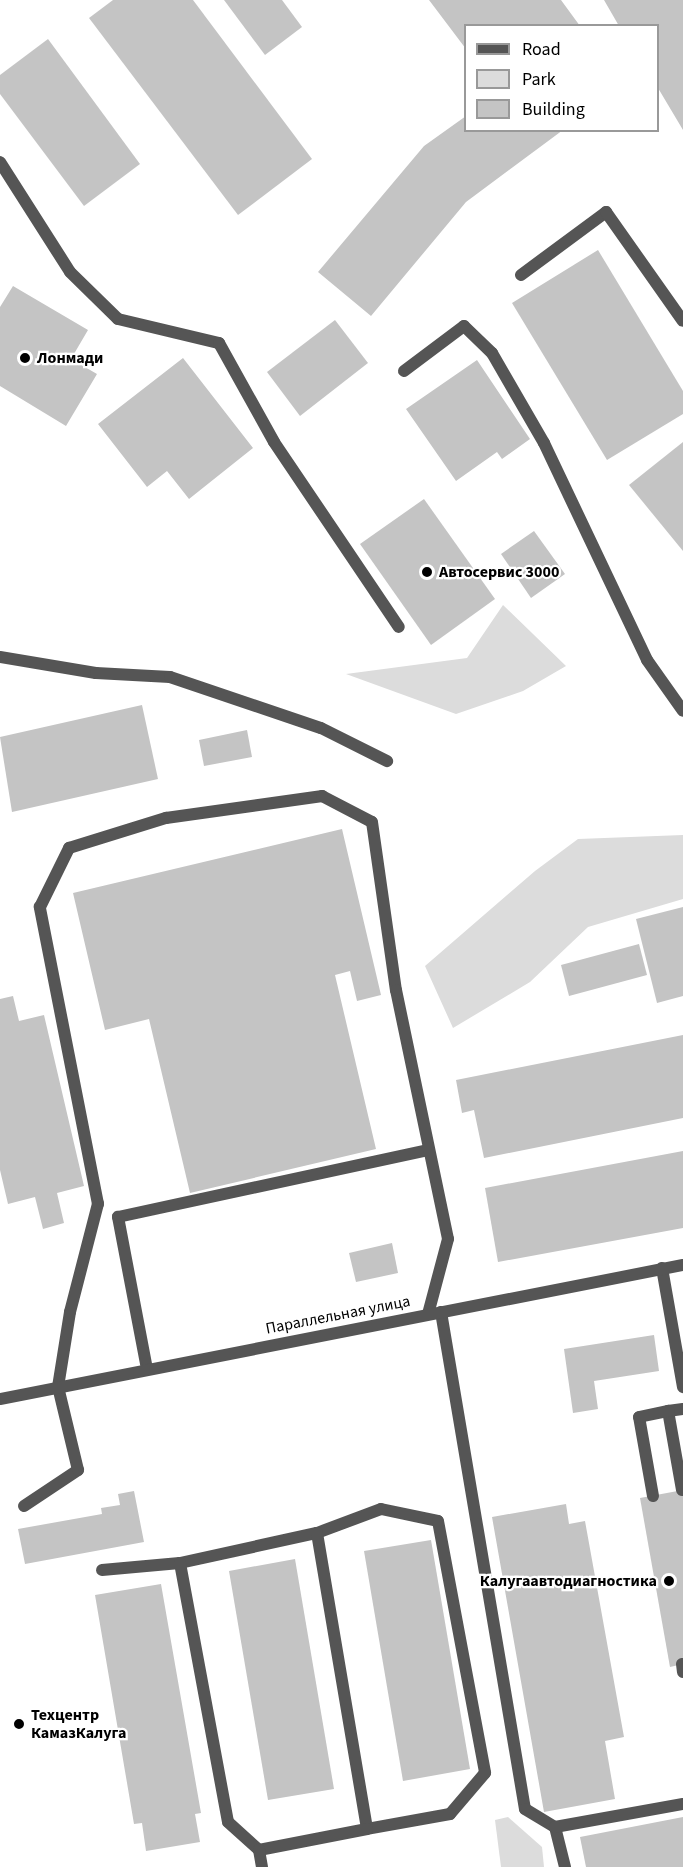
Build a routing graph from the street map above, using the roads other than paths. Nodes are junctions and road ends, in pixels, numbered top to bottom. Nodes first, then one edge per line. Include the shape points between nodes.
1 (0, 162) edge
2 (521, 275) dead end
3 (683, 321) edge
4 (404, 371) dead end
5 (399, 627) dead end
6 (0, 657) edge
7 (683, 711) edge
8 (387, 761) dead end
9 (429, 1150) junction
10 (683, 1265) edge
11 (662, 1268) junction
12 (441, 1312) junction
13 (428, 1314) junction
14 (147, 1370) junction
15 (58, 1387) junction
16 (683, 1387) edge
17 (0, 1399) edge
18 (683, 1409) edge
19 (668, 1411) junction
20 (682, 1490) edge
21 (653, 1496) dead end
22 (24, 1506) dead end
23 (318, 1533) junction
24 (180, 1563) junction
25 (102, 1570) dead end
26 (683, 1804) edge
27 (555, 1827) junction
28 (367, 1828) junction
29 (259, 1850) junction
30 (262, 1867) edge
31 (565, 1867) edge

1 - 5 street via 70,272 118,319 219,343 274,442
2 - 3 street via 606,212
4 - 7 street via 464,326 492,353 544,443 647,660
6 - 8 street via 96,673 170,677 321,728
9 - 13 street via 448,1239
9 - 14 street via 118,1217
9 - 15 street via 396,990 372,822 322,796 166,818 69,848 40,907 98,1204 69,1312
10 - 11 street, Параллельная улица
11 - 12 street, Параллельная улица
11 - 16 street
12 - 13 street, Параллельная улица
12 - 27 street via 525,1809
13 - 14 street, Параллельная улица
14 - 15 street, Параллельная улица
15 - 17 street, Параллельная улица
15 - 22 street via 78,1470
18 - 19 street
19 - 20 street
19 - 21 street via 639,1417
23 - 24 street
23 - 28 street
23 - 28 street via 381,1509 438,1521 486,1773 450,1814
24 - 25 street
24 - 29 street via 228,1822
26 - 27 street
27 - 31 street
28 - 29 street
29 - 30 street

